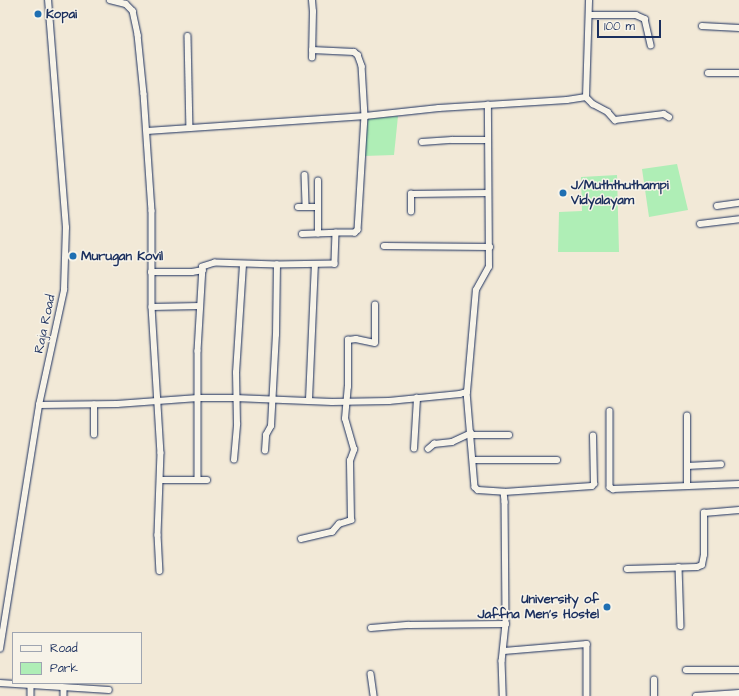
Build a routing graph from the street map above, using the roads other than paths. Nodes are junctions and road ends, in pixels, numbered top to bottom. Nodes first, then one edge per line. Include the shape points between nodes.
1 (48, 0) edge
2 (110, 0) edge
3 (312, 0) edge
4 (589, 0) edge
5 (589, 15) junction
6 (702, 26) dead end
7 (739, 28) edge
8 (188, 36) dead end
9 (651, 44) dead end
10 (312, 50) junction
11 (312, 58) dead end
12 (739, 72) edge
13 (708, 73) dead end
14 (586, 97) junction
15 (488, 105) junction
16 (365, 116) junction
17 (669, 116) dead end
18 (190, 128) junction
19 (146, 131) junction
20 (488, 140) junction
21 (422, 142) dead end
22 (305, 175) dead end
23 (318, 181) dead end
24 (488, 193) junction
25 (739, 203) edge
26 (717, 206) dead end
27 (298, 207) dead end
28 (306, 207) junction
29 (318, 207) junction
30 (411, 212) dead end
31 (739, 219) edge
32 (700, 224) dead end
33 (336, 233) junction
34 (302, 234) dead end
35 (318, 234) junction
36 (384, 246) dead end
37 (490, 246) junction
38 (243, 265) junction
39 (277, 265) junction
40 (315, 265) junction
41 (203, 270) junction
42 (151, 272) junction
43 (375, 305) dead end
44 (200, 306) junction
45 (152, 307) junction
46 (467, 392) junction
47 (198, 398) junction
48 (236, 398) junction
49 (416, 398) junction
50 (273, 399) junction
51 (309, 400) junction
52 (159, 401) junction
53 (347, 401) junction
54 (39, 405) junction
55 (94, 405) junction
56 (610, 411) dead end
57 (687, 416) dead end
58 (472, 434) junction
59 (94, 435) dead end
60 (509, 435) dead end
61 (593, 436) dead end
62 (414, 449) dead end
63 (428, 449) dead end
64 (265, 450) dead end
65 (234, 460) dead end
66 (474, 460) junction
67 (558, 460) dead end
68 (721, 464) dead end
69 (687, 466) junction
70 (160, 480) junction
71 (198, 480) junction
72 (207, 480) dead end
73 (739, 484) edge
74 (687, 486) junction
75 (504, 492) junction
76 (739, 510) edge
77 (301, 539) dead end
78 (679, 567) junction
79 (627, 569) dead end
80 (160, 571) dead end
81 (506, 624) junction
82 (681, 626) dead end
83 (371, 628) dead end
84 (0, 649) edge
85 (504, 651) junction
86 (686, 670) dead end
87 (739, 670) edge
88 (371, 674) dead end
89 (654, 680) dead end
90 (0, 683) edge
91 (12, 684) edge
92 (15, 684) edge
93 (30, 685) junction
94 (64, 688) junction
95 (108, 690) dead end
96 (739, 693) edge
97 (31, 696) edge
98 (64, 696) edge
99 (374, 696) edge
100 (503, 696) edge
101 (587, 696) edge
102 (654, 696) edge
103 (696, 696) edge

1 - 54 street, Raja Road via 66,228 64,290
2 - 19 street via 131,6 133,11 138,35
3 - 10 street
4 - 5 street
5 - 9 street via 636,14 645,19
5 - 14 street
6 - 7 street
8 - 18 street
10 - 11 street
10 - 16 street via 354,52 358,55 362,66
12 - 13 street
14 - 15 street
14 - 17 street via 615,120 664,114
15 - 16 street
15 - 20 street
16 - 18 street
16 - 33 street via 358,230 355,233
18 - 19 street
19 - 42 street via 152,211
20 - 21 street
20 - 24 street
22 - 28 street
23 - 29 street
24 - 30 street via 411,194
24 - 37 street
25 - 26 street
27 - 28 street
28 - 29 street
29 - 35 street
31 - 32 street
33 - 35 street
33 - 40 street via 334,264
34 - 35 street
36 - 37 street
37 - 46 street via 489,267 476,290
38 - 39 street
38 - 41 street via 208,264
38 - 48 street
39 - 40 street
39 - 50 street
40 - 51 street
41 - 42 street
41 - 44 street
42 - 45 street
43 - 53 street via 376,343 348,340
44 - 45 street
44 - 47 street
45 - 52 street
46 - 49 street
46 - 58 street
47 - 48 street
47 - 52 street
47 - 71 street
48 - 50 street
48 - 65 street
49 - 53 street
49 - 62 street
50 - 51 street
50 - 64 street via 271,426 266,434
51 - 53 street
52 - 55 street
52 - 70 street
53 - 77 street via 346,424 354,450 350,461 351,520 339,524 332,532
54 - 55 street
54 - 84 street, Raja Road
55 - 59 street
56 - 74 street via 610,488
57 - 69 street
58 - 60 street
58 - 63 street via 452,442 434,444
58 - 66 street
61 - 75 street via 592,486
66 - 67 street
66 - 75 street via 476,489
68 - 69 street
69 - 74 street
70 - 71 street
70 - 80 street
71 - 72 street
73 - 74 street
75 - 81 street
76 - 78 street via 704,512 703,563 697,567
78 - 79 street
78 - 82 street
81 - 83 street
81 - 85 street
85 - 100 street
85 - 101 street via 586,644
86 - 87 street
88 - 99 street
89 - 102 street
90 - 91 street
92 - 93 street
93 - 94 street
93 - 97 street
94 - 95 street
94 - 98 street
96 - 103 street

